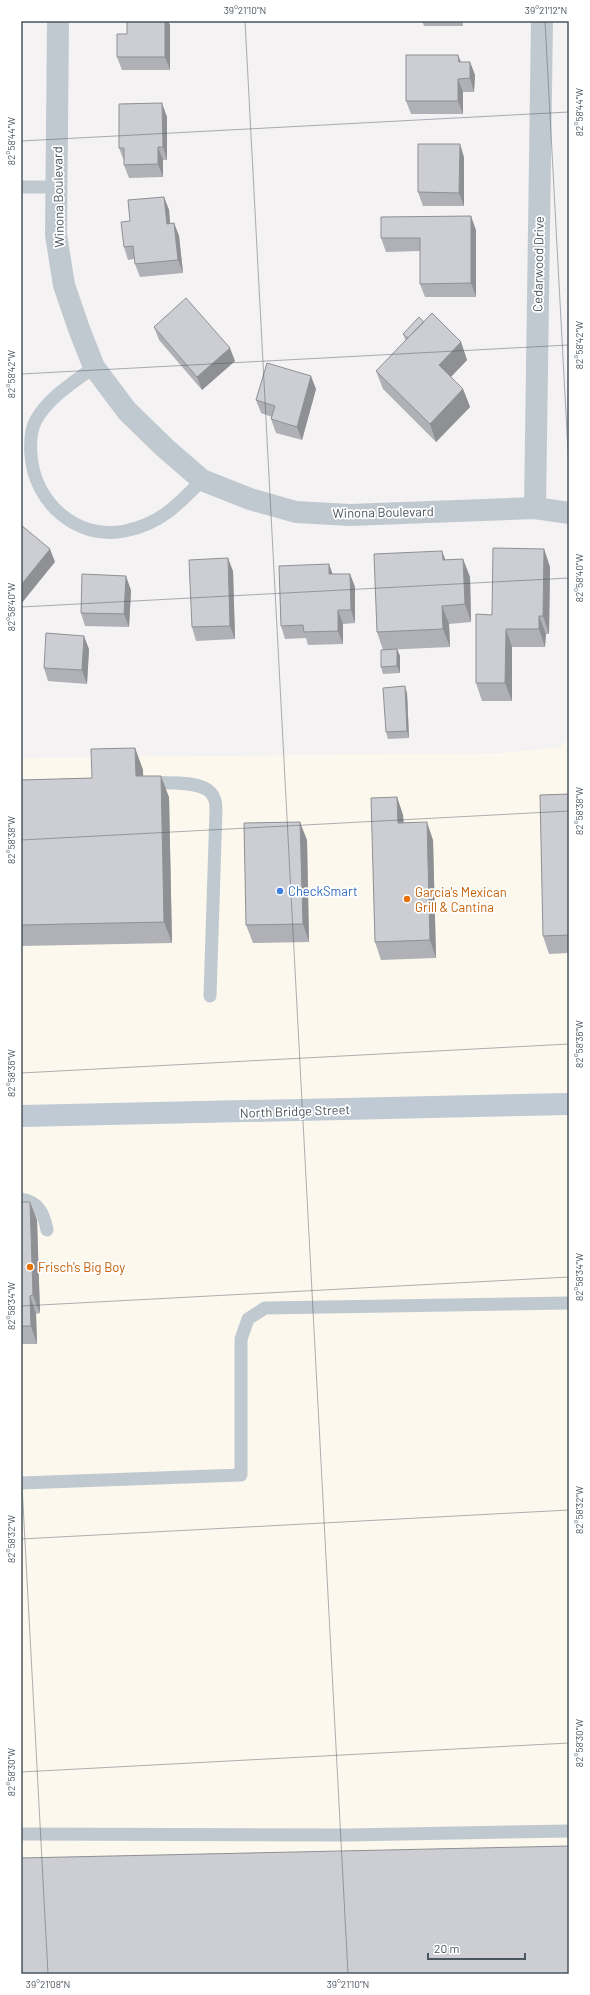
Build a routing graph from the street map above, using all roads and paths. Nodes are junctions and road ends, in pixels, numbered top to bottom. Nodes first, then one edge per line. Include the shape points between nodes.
1 (58, 21) edge
2 (542, 21) edge
3 (21, 187) edge
4 (56, 188) junction
5 (94, 367) junction
6 (202, 480) junction
7 (535, 508) junction
8 (569, 513) edge
9 (143, 783) edge
10 (210, 996) dead end
11 (569, 1104) edge
12 (21, 1116) edge
13 (21, 1199) edge
14 (47, 1230) dead end
15 (569, 1304) edge
16 (21, 1482) edge
17 (569, 1831) edge
18 (21, 1834) edge

1 - 4 street, Winona Boulevard
2 - 7 street, Cedarwood Drive
3 - 4 lane
4 - 5 street, Winona Boulevard via 56,235 64,285
5 - 6 street, Winona Boulevard via 127,411
5 - 6 lane via 52,398 36,420 30,439 32,465 39,487 51,506 71,522 98,532 124,531 152,522 174,509
6 - 7 street, Winona Boulevard via 250,499 296,512 350,515
7 - 8 street, Winona Boulevard
9 - 10 lane via 198,786 209,790 214,797 216,810
11 - 12 main road, North Bridge Street
13 - 14 lane via 37,1206 44,1214
15 - 16 lane via 265,1308 248,1319 241,1339 241,1475
17 - 18 lane via 346,1836

